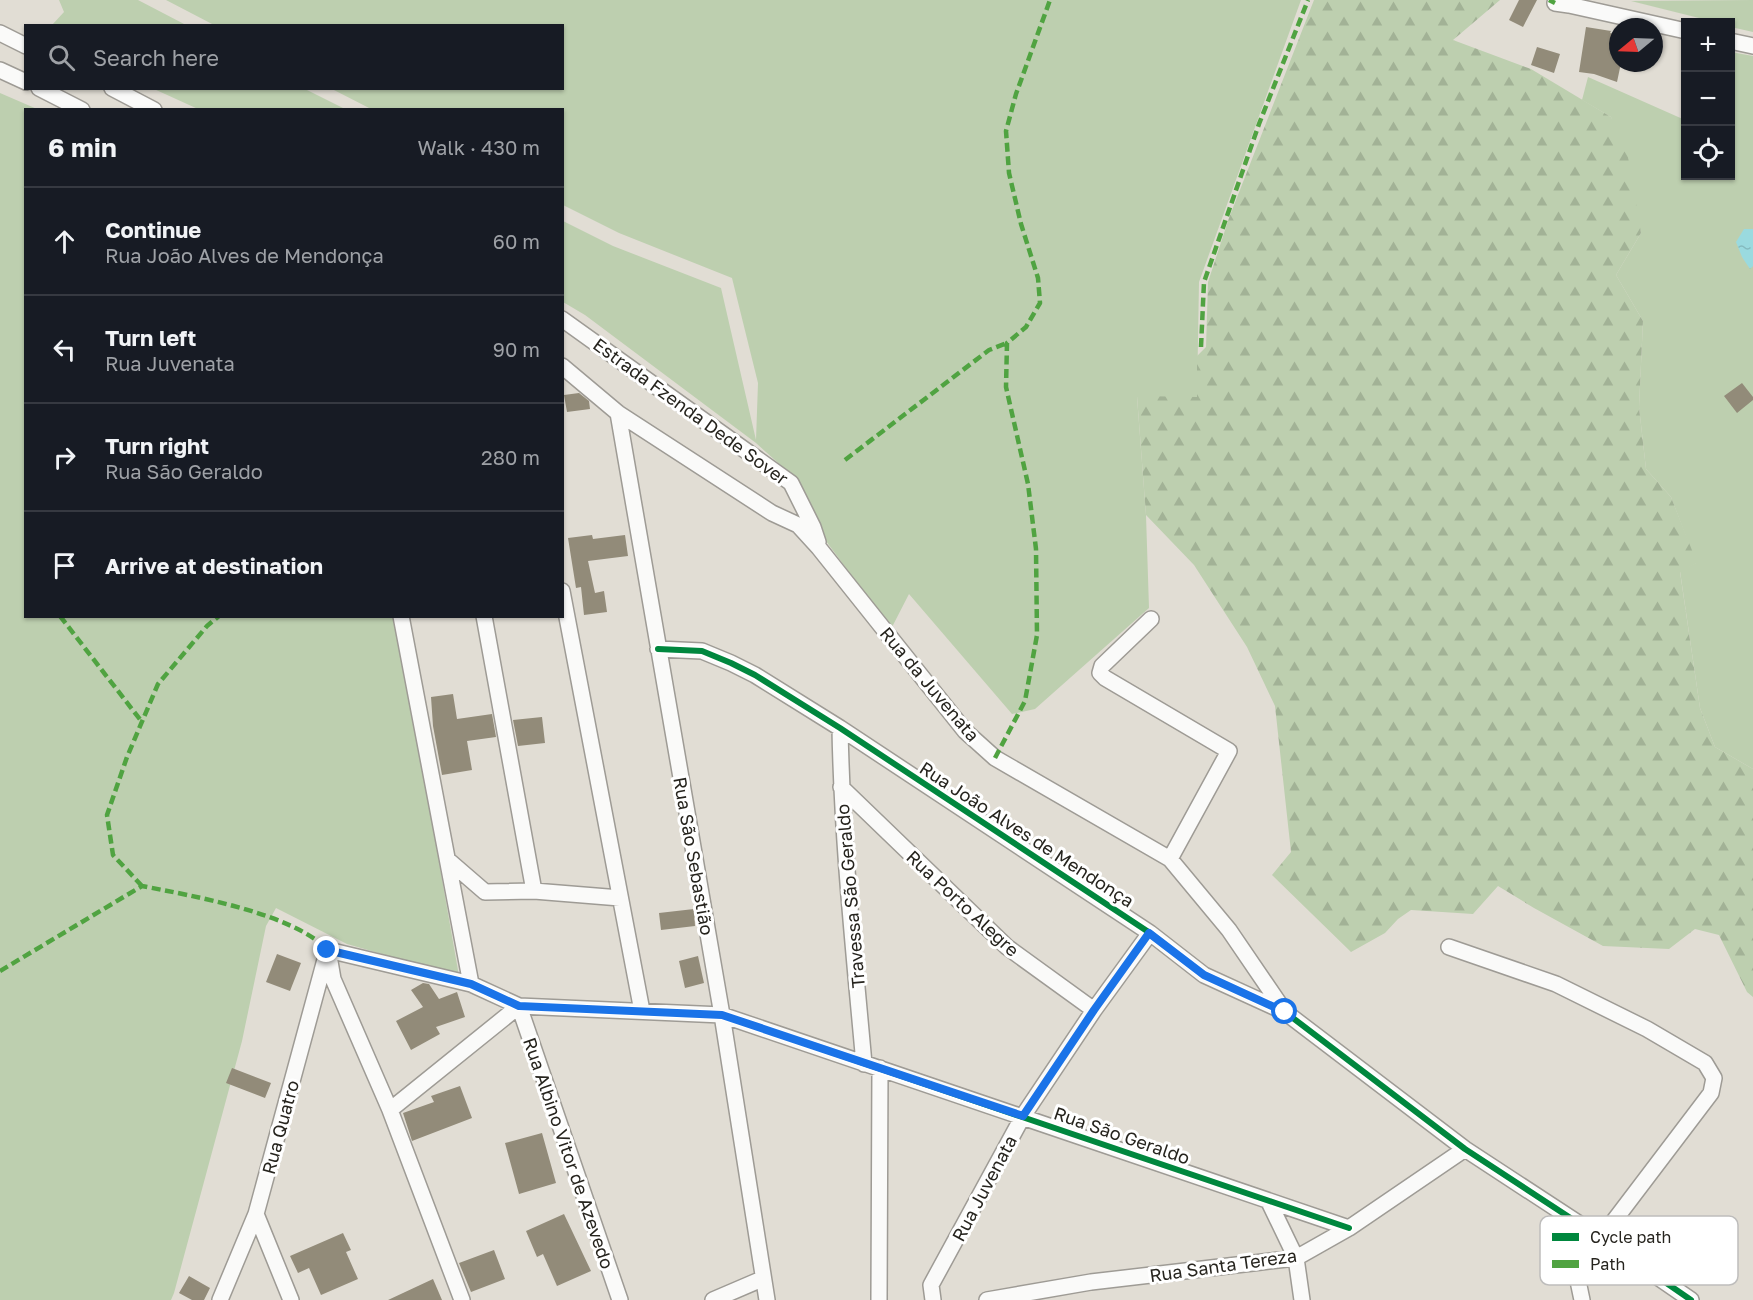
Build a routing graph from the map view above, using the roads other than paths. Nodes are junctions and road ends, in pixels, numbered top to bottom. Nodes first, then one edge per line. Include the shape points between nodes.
1 (1563, 2) edge
2 (1681, 30) edge
3 (0, 33) edge
4 (1735, 42) edge
5 (24, 45) edge
6 (1753, 46) edge
7 (0, 70) edge
8 (24, 81) edge
9 (43, 90) edge
10 (116, 90) edge
11 (78, 108) edge
12 (150, 108) edge
13 (564, 320) edge
14 (564, 368) edge
15 (618, 412) junction
16 (819, 548) junction
17 (564, 602) edge
18 (401, 618) edge
19 (484, 618) edge
20 (1151, 619) dead end
21 (658, 649) junction
22 (840, 728) junction
23 (841, 787) junction
24 (448, 860) junction
25 (1170, 860) junction
26 (534, 891) junction
27 (620, 898) junction
28 (1149, 933) junction
29 (1449, 947) dead end
30 (327, 950) junction
31 (471, 984) junction
32 (519, 1006) junction
33 (1094, 1010) junction
34 (642, 1011) junction
35 (1285, 1012) junction
36 (722, 1015) junction
37 (864, 1064) junction
38 (880, 1068) junction
39 (390, 1110) junction
40 (1023, 1116) junction
41 (1465, 1149) junction
42 (1269, 1202) junction
43 (256, 1214) junction
44 (1567, 1216) edge
45 (1618, 1216) edge
46 (1349, 1227) junction
47 (1296, 1258) junction
48 (762, 1279) junction
49 (1579, 1285) edge
50 (1668, 1285) edge
51 (220, 1300) edge
52 (291, 1300) edge
53 (462, 1300) edge
54 (620, 1300) edge
55 (713, 1300) edge
56 (766, 1300) edge
57 (879, 1300) edge
58 (933, 1300) edge
59 (987, 1300) edge
60 (1302, 1300) edge
61 (1582, 1300) edge
62 (1690, 1300) edge

1 - 2 street
3 - 5 street
4 - 6 street
7 - 8 street
9 - 11 street
10 - 12 street
13 - 16 street, Estrada Fzenda Dede Sover via 791,483
14 - 15 street, Rua da Juvenata
15 - 16 street, Rua da Juvenata via 771,513 798,525
15 - 21 street, Rua São Sebastião
16 - 25 street, Rua da Juvenata via 965,731 996,758
17 - 27 street
18 - 24 street
19 - 26 street
20 - 25 street via 1102,666 1100,673 1229,752
21 - 22 street, Rua João Alves de Mendonça via 702,651 731,663
21 - 36 street, Rua São Sebastião
22 - 23 street, Travessa São Geraldo
22 - 28 street, Rua João Alves de Mendonça
23 - 33 street, Rua Porto Alegre via 1007,947
23 - 37 street, Travessa São Geraldo
24 - 26 street via 485,892
24 - 31 street
25 - 35 street, Rua da Juvenata via 1229,930
26 - 27 street
27 - 34 street
28 - 33 street, Rua Juvenata
28 - 35 street, Rua João Alves de Mendonça via 1204,975
29 - 45 street via 1556,984 1647,1029 1710,1069 1714,1078 1711,1093
30 - 31 street, Rua São Geraldo
30 - 39 street via 333,979
30 - 43 street, Rua Quatro
31 - 32 street, Rua São Geraldo
32 - 34 street, Rua São Geraldo
32 - 39 street
32 - 54 street, Rua Albino Vitor de Azevedo
33 - 40 street, Rua Juvenata
34 - 36 street, Rua São Geraldo
35 - 41 street, Rua João Alves de Mendonça
36 - 37 street, Rua São Geraldo
36 - 48 street, Rua São Sebastião
37 - 38 street, Rua São Geraldo
38 - 40 street, Rua São Geraldo
38 - 57 street
39 - 53 street
40 - 42 street, Rua São Geraldo
40 - 58 street, Rua Juvenata via 931,1285
41 - 44 street, Rua João Alves de Mendonça
41 - 46 street, Rua Santa Tereza
42 - 46 street, Rua São Geraldo
42 - 47 street
43 - 51 street, Rua Quatro
43 - 52 street
46 - 47 street, Rua Santa Tereza
47 - 59 street, Rua Santa Tereza via 1091,1282
47 - 60 street
48 - 55 street
48 - 56 street, Rua São Sebastião
49 - 61 street
50 - 62 street, Rua João Alves de Mendonça

